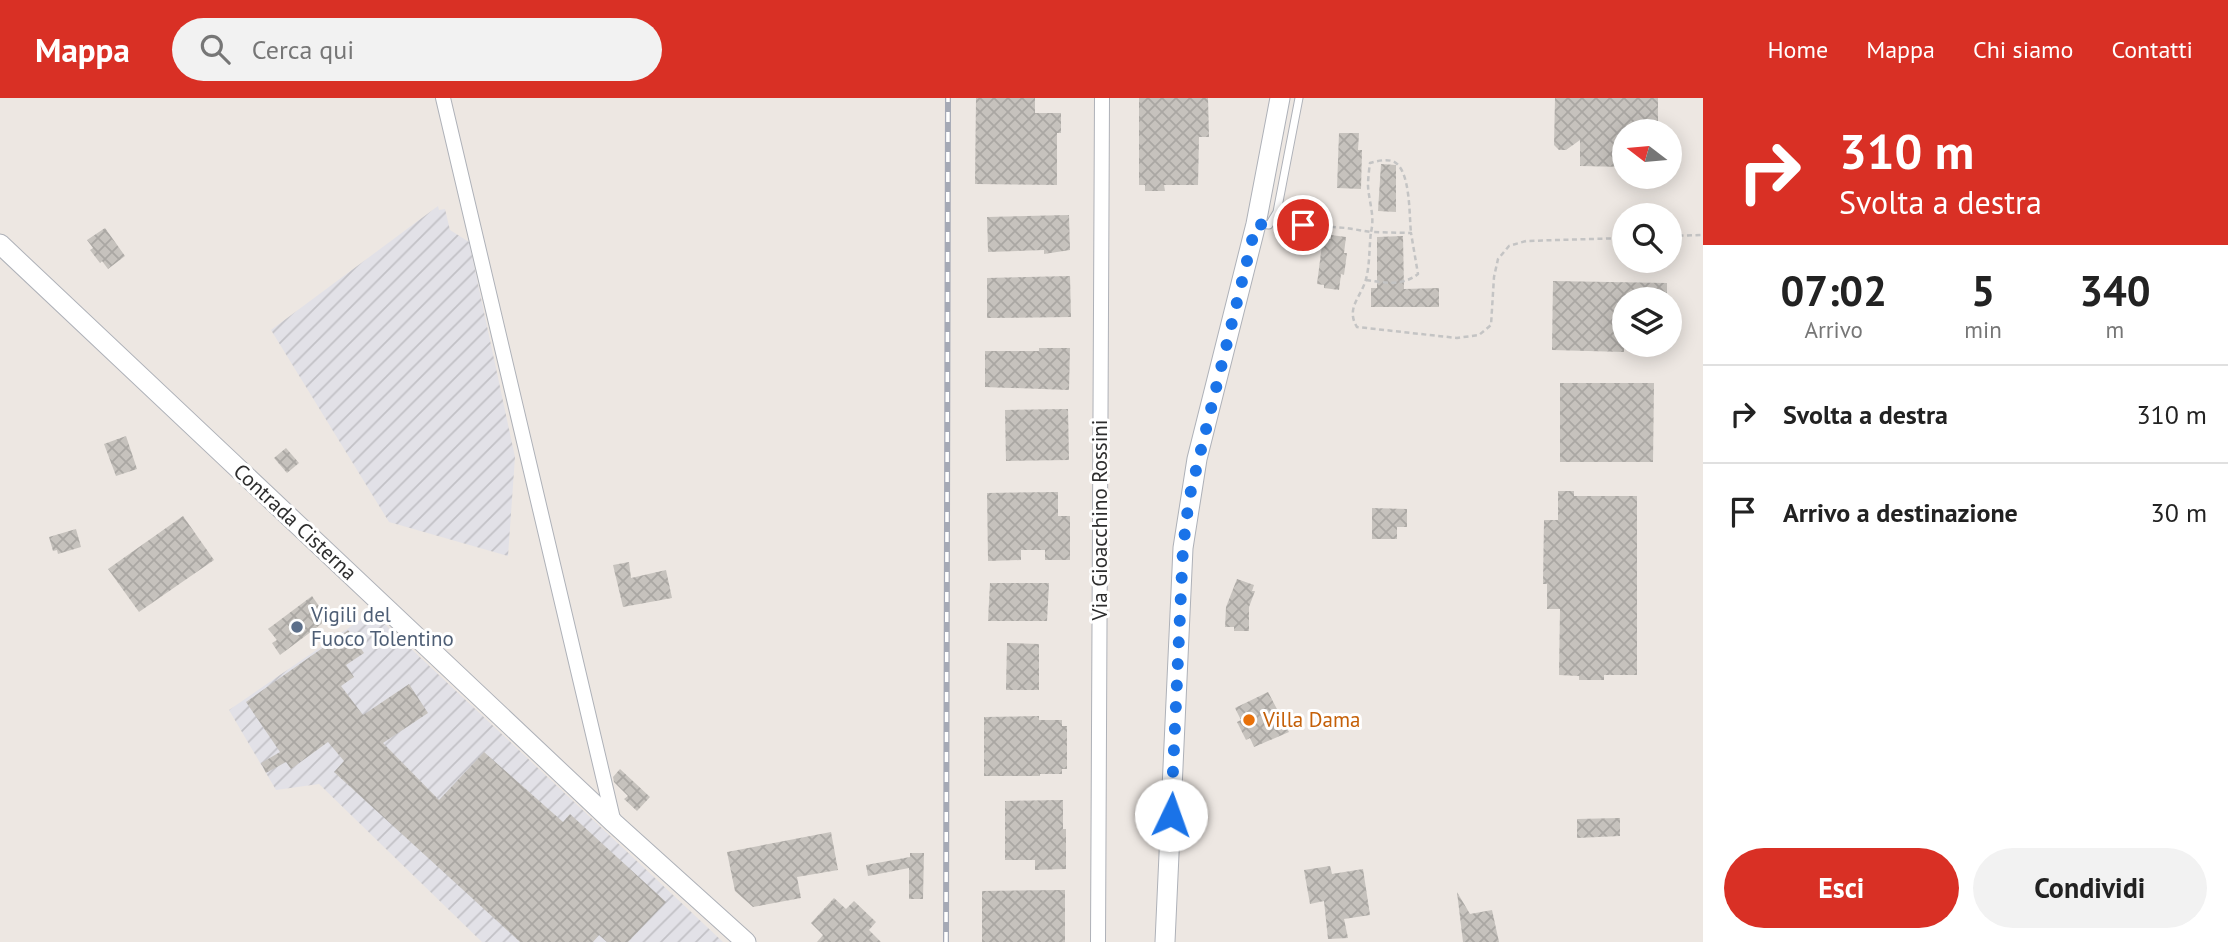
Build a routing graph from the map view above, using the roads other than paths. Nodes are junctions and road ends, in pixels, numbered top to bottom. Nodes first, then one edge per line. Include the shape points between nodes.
1 (443, 98) edge
2 (1102, 98) edge
3 (1280, 98) edge
4 (1299, 98) edge
5 (1264, 223) junction
6 (0, 244) edge
7 (614, 823) junction
8 (746, 942) edge
9 (1098, 942) edge
10 (1165, 942) edge

1 - 7 street
2 - 9 street, Via Gioacchino Rossini
3 - 5 main road
4 - 5 lane via 1277,212
5 - 10 main road via 1198,459 1183,548
6 - 7 main road, Contrada Cisterna
7 - 8 main road, Contrada Cisterna

